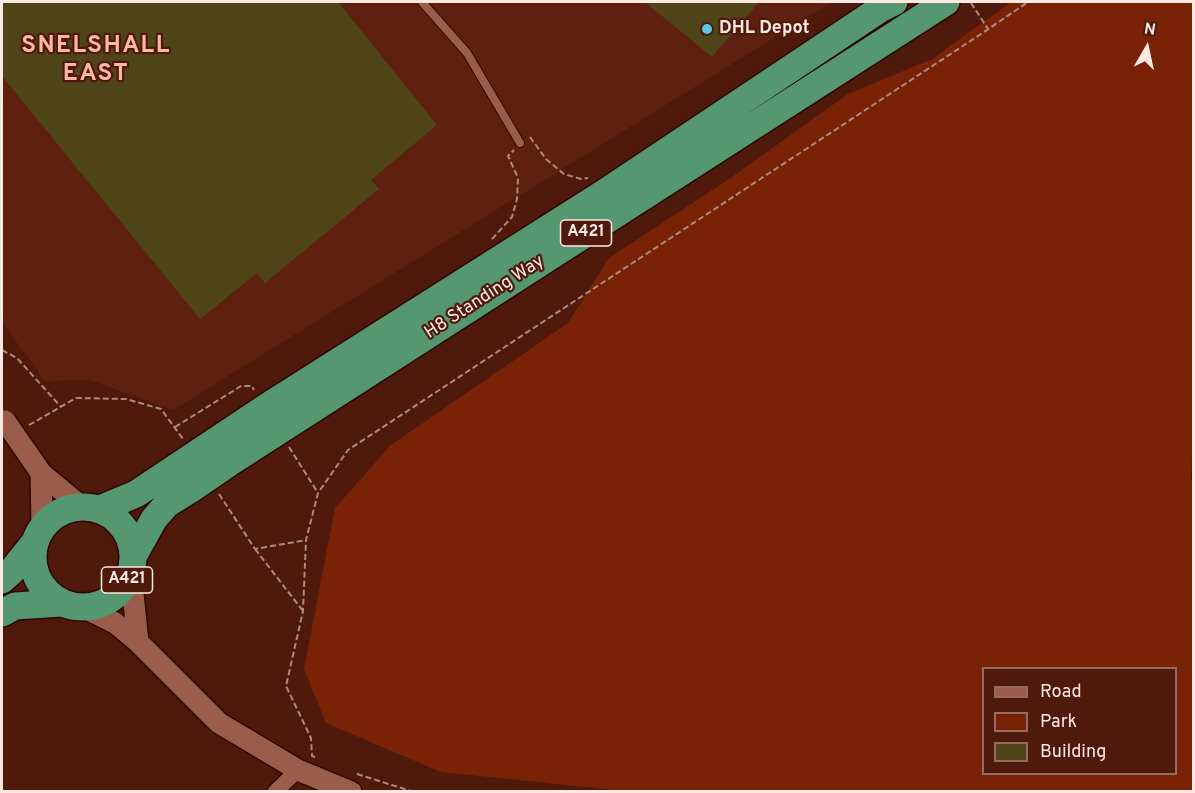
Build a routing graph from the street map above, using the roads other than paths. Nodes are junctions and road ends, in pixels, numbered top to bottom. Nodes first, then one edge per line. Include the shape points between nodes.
1 (422, 2) edge
2 (894, 2) edge
3 (958, 2) edge
4 (520, 143) road end
5 (3, 418) edge
6 (220, 453) junction
7 (41, 473) junction
8 (184, 478) junction
9 (91, 508) junction
10 (38, 534) junction
11 (132, 564) junction
12 (2, 580) edge
13 (73, 605) junction
14 (2, 613) edge
15 (138, 642) junction
16 (298, 770) junction
17 (350, 781) edge
18 (275, 792) edge

1 - 4 lane via 467,53
2 - 6 highway, H8 Standing Way / A421 via 601,195 265,408
3 - 6 highway, H8 Standing Way / A421 via 280,430
5 - 7 main road, bridge
6 - 8 highway, H8 Standing Way / A421, bridge
7 - 9 main road
7 - 10 main road
8 - 9 highway, H8 Standing Way / A421
8 - 11 highway, H8 Standing Way / A421 via 154,519
9 - 10 highway, A421 via 67,509 53,516
9 - 11 highway, A421 via 113,517 124,527 131,540
10 - 12 highway, A421
10 - 13 highway via 32,556 40,584 49,595
11 - 13 highway, A421 via 124,587 113,598 100,605
11 - 15 main road
13 - 14 highway, A421 via 15,606
13 - 15 main road via 115,623
15 - 16 main road via 219,723
16 - 17 main road
16 - 18 street

